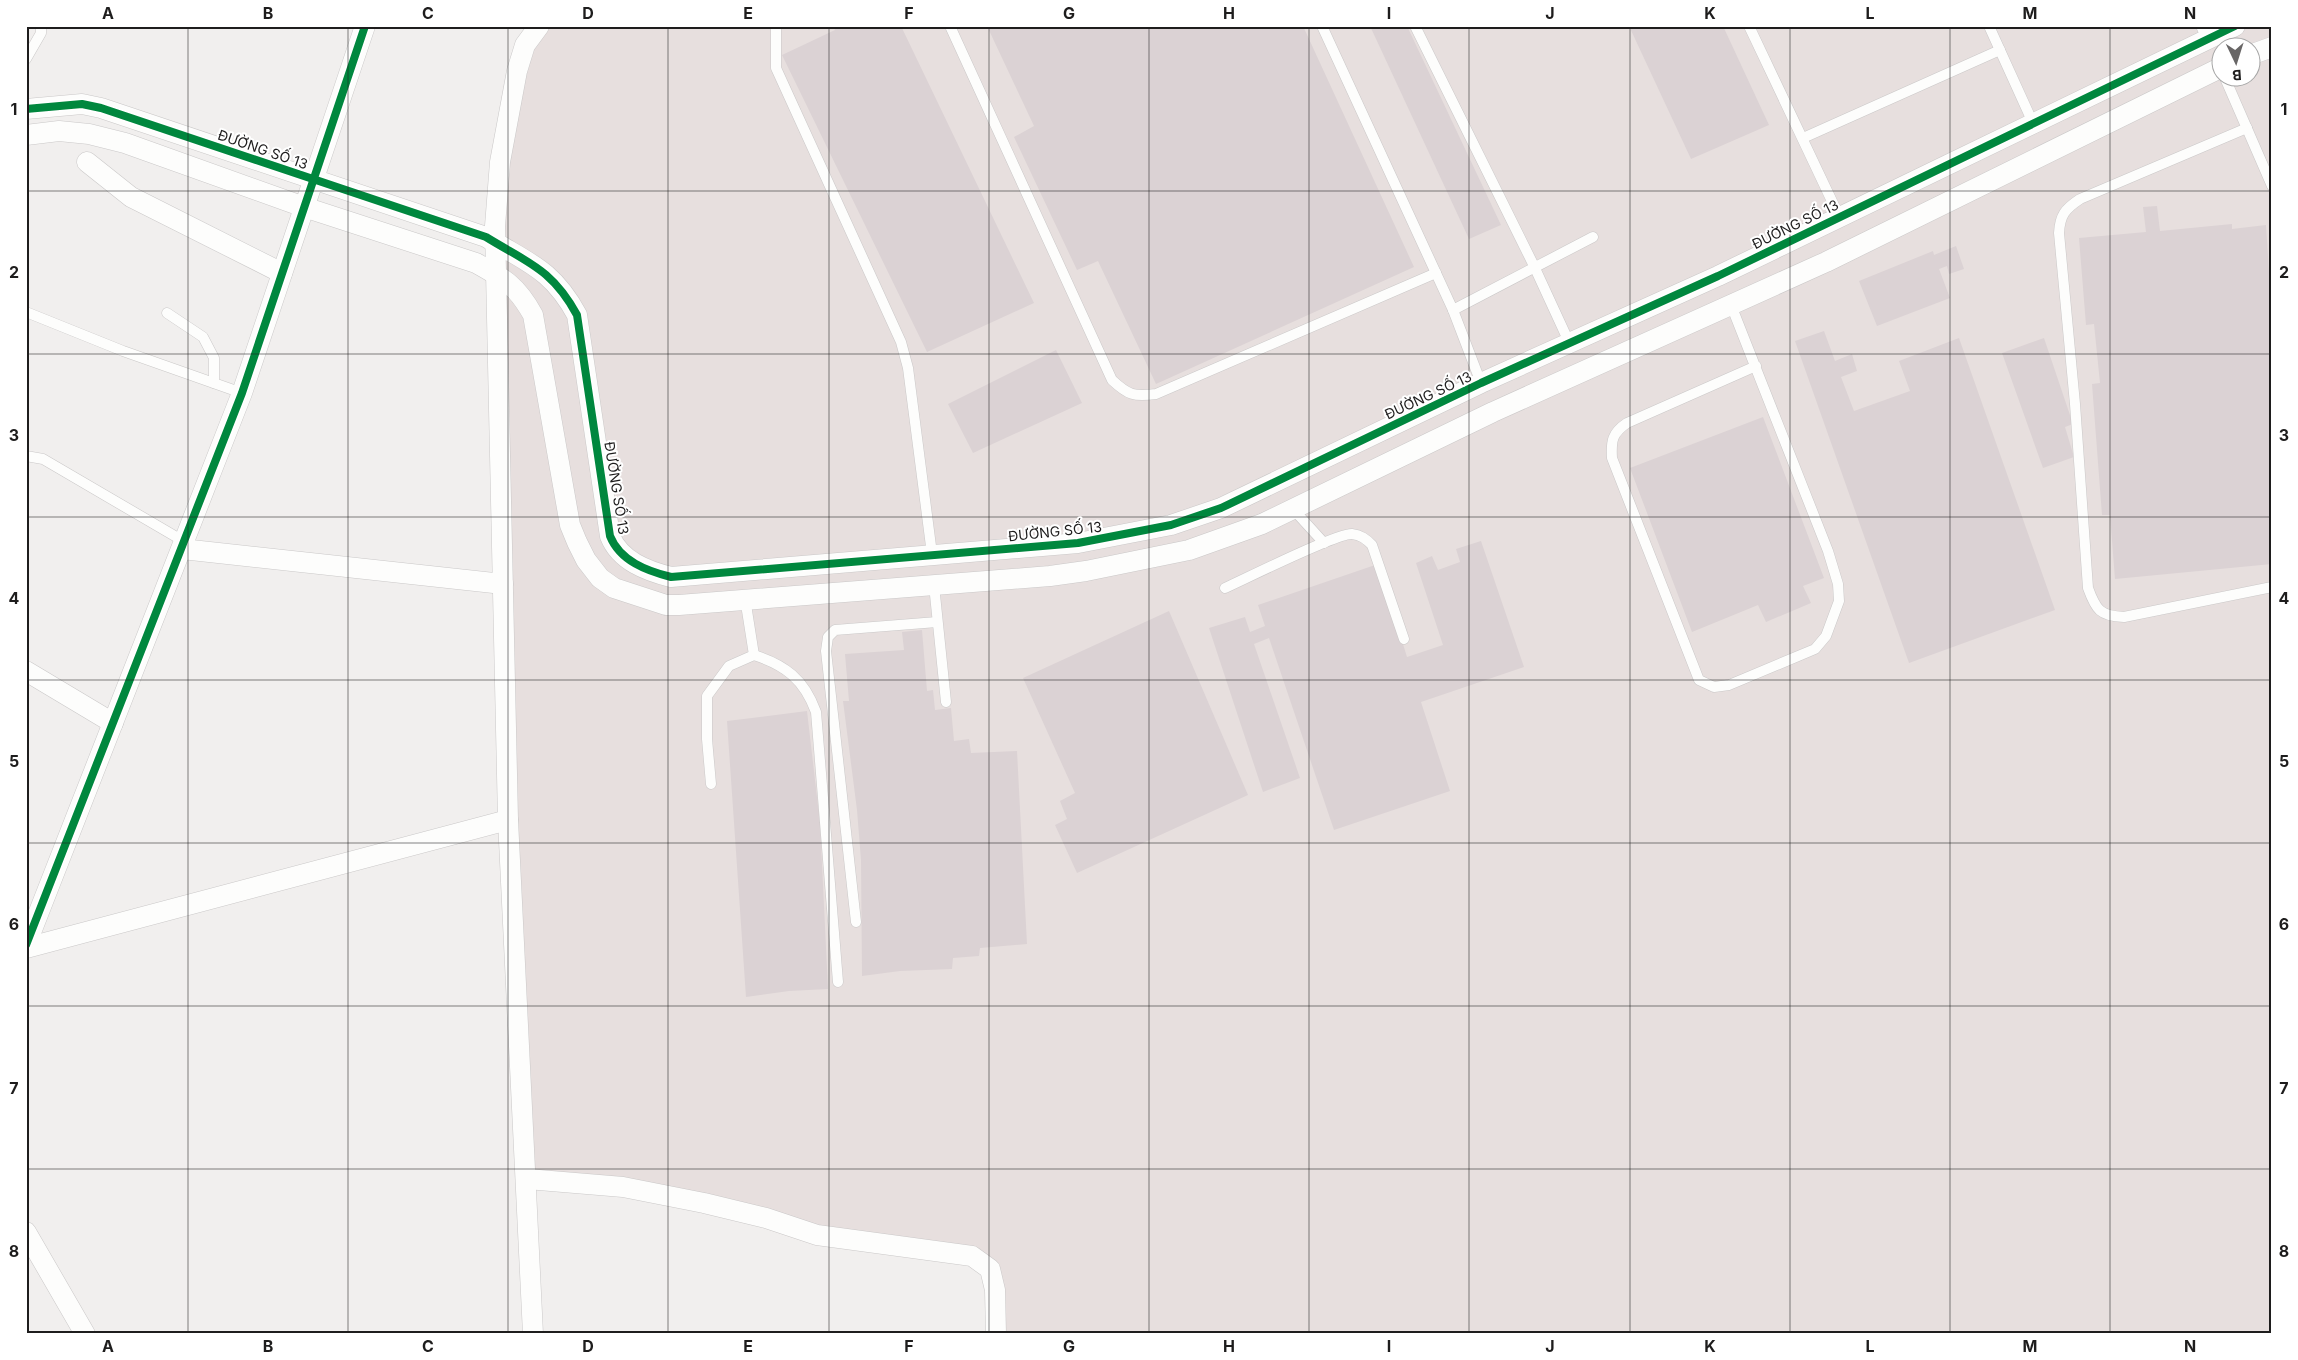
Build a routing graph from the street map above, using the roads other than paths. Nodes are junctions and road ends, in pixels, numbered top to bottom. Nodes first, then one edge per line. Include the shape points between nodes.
1 (42, 26) edge
2 (365, 26) edge
3 (539, 26) edge
4 (776, 26) edge
5 (950, 26) edge
6 (1322, 26) edge
7 (1415, 26) edge
8 (1749, 26) edge
9 (1989, 26) edge
10 (2235, 26) edge
11 (2204, 33) edge
12 (2210, 46) edge
13 (2272, 47) edge
14 (2000, 50) junction
15 (2260, 52) edge
16 (26, 59) edge
17 (2210, 72) edge
18 (2229, 88) edge
19 (26, 109) edge
20 (2033, 123) junction
21 (2247, 128) junction
22 (26, 135) edge
23 (1803, 138) junction
24 (88, 162) dead end
25 (314, 179) junction
26 (2272, 186) edge
27 (304, 207) junction
28 (1839, 216) junction
29 (1593, 237) dead end
30 (496, 244) junction
31 (1534, 266) junction
32 (282, 272) junction
33 (1436, 273) junction
34 (496, 274) junction
35 (1718, 276) junction
36 (1731, 305) junction
37 (1453, 310) junction
38 (26, 312) edge
39 (166, 314) dead end
40 (1569, 342) junction
41 (1756, 366) junction
42 (214, 383) junction
43 (1481, 384) junction
44 (242, 393) junction
45 (1493, 412) junction
46 (26, 456) edge
47 (1293, 509) junction
48 (1324, 543) junction
49 (183, 545) junction
50 (932, 554) junction
51 (629, 559) junction
52 (503, 584) junction
53 (934, 585) junction
54 (2272, 587) edge
55 (614, 588) junction
56 (1225, 588) dead end
57 (745, 598) junction
58 (937, 622) junction
59 (1404, 639) dead end
60 (754, 655) junction
61 (26, 671) edge
62 (946, 702) dead end
63 (114, 723) junction
64 (711, 784) dead end
65 (508, 820) junction
66 (856, 922) dead end
67 (26, 947) edge
68 (838, 982) dead end
69 (527, 1179) junction
70 (26, 1232) edge
71 (86, 1334) edge
72 (533, 1334) edge
73 (996, 1334) edge

1 - 16 lane
2 - 25 street
3 - 30 street via 524,45 517,71 500,162
4 - 50 lane via 776,68 903,350 912,384
5 - 33 lane via 1112,380 1125,392 1139,396 1156,394
6 - 33 lane
7 - 31 lane
8 - 23 lane
9 - 14 lane
10 - 11 street, ĐƯỜNG SỐ 13
11 - 12 street
11 - 20 street, ĐƯỜNG SỐ 13
13 - 15 street
14 - 20 lane
14 - 23 lane
17 - 36 street via 1826,262
18 - 21 lane
19 - 25 street, ĐƯỜNG SỐ 13 via 82,104 101,108
20 - 28 street, ĐƯỜNG SỐ 13
21 - 26 lane
21 - 54 lane via 2080,200 2066,208 2060,218 2059,233 2088,588 2095,607 2110,616 2124,617
22 - 27 street via 59,131 125,143
23 - 28 lane
24 - 32 street via 131,198
25 - 27 street
25 - 30 street, ĐƯỜNG SỐ 13
27 - 32 street
27 - 34 street via 476,263
28 - 35 street, ĐƯỜNG SỐ 13
29 - 31 lane
30 - 34 street
30 - 51 street, ĐƯỜNG SỐ 13 via 532,263 553,279 576,314 610,536 614,546
31 - 37 lane
31 - 40 lane
32 - 44 street
33 - 37 lane
34 - 52 street
34 - 55 street via 521,294 533,315 570,525 586,560 600,578
35 - 36 street
35 - 40 street, ĐƯỜNG SỐ 13
36 - 41 lane
36 - 45 street
37 - 43 lane
38 - 42 lane
39 - 42 lane via 203,337 214,358
40 - 43 street, ĐƯỜNG SỐ 13
41 - 41 lane via 1627,423 1616,430 1611,442 1612,458 1699,680 1714,688 1729,685 1815,649 1826,636 1839,602 1838,584 1828,551
42 - 44 lane
43 - 45 street
43 - 50 street, ĐƯỜNG SỐ 13 via 1222,508 1172,524 1078,543
44 - 49 street
45 - 47 street
46 - 49 lane via 43,459
47 - 48 lane
47 - 53 street via 1189,550 1120,565 1050,576
48 - 56 lane
48 - 59 lane via 1351,534 1364,537 1372,545
49 - 52 street
49 - 63 street
50 - 51 street, ĐƯỜNG SỐ 13 via 671,578 647,571
50 - 53 street
51 - 55 street
52 - 65 street
53 - 57 street
53 - 58 lane
55 - 57 street via 666,605
57 - 60 lane
58 - 62 lane
58 - 66 lane via 835,630 828,637 826,651
60 - 64 lane via 729,666 707,696 706,739
60 - 68 lane via 777,662 795,677 809,694 816,712
61 - 63 street
63 - 67 street
65 - 67 street
65 - 69 street
69 - 72 street
69 - 73 street via 623,1188 766,1218 817,1235 972,1256 990,1270 995,1290
70 - 71 street

